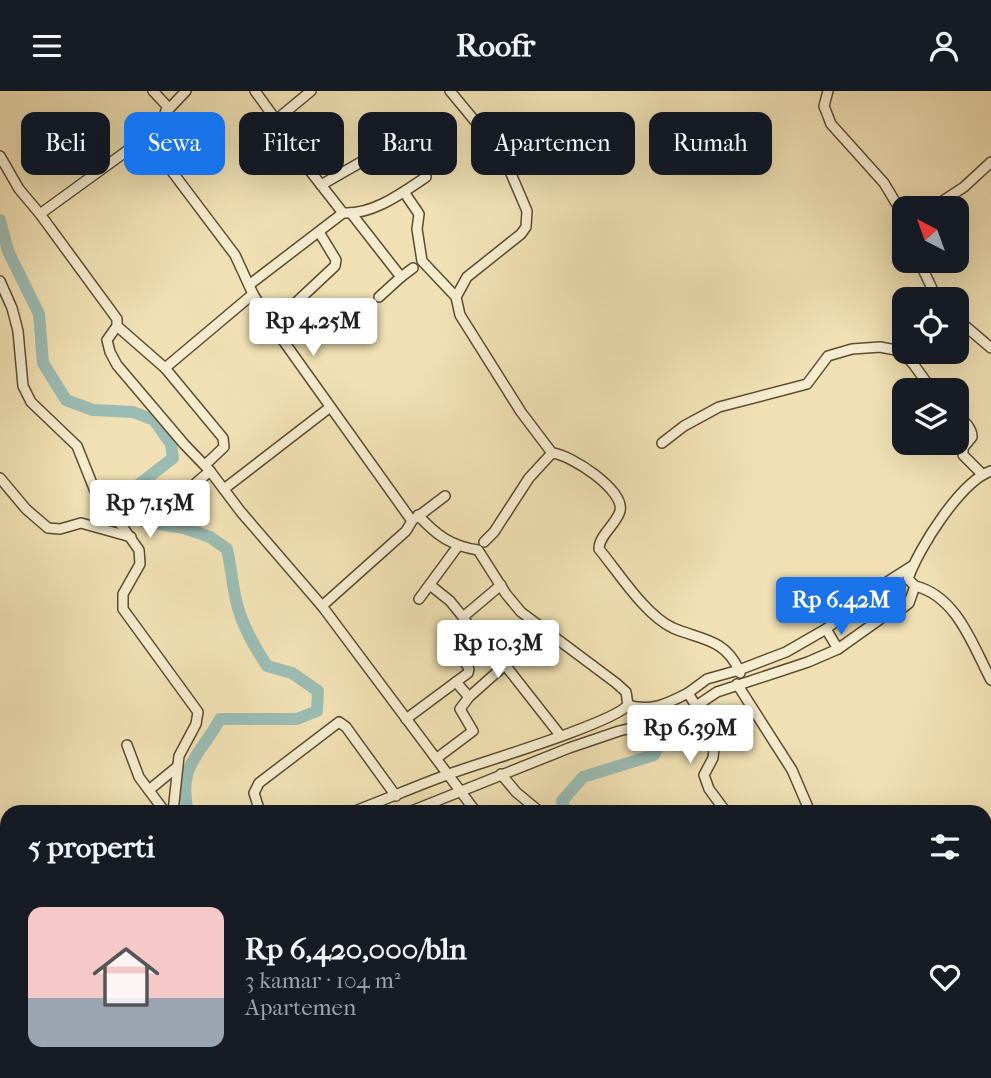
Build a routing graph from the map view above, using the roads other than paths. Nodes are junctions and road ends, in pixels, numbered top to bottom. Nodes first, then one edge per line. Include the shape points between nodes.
1 (153, 91) edge
2 (186, 91) edge
3 (255, 91) edge
4 (311, 91) edge
5 (450, 91) edge
6 (828, 91) edge
7 (167, 111) joint
8 (270, 112) edge
9 (286, 112) edge
10 (124, 153) edge
11 (0, 156) edge
12 (991, 162) edge
13 (358, 164) edge
14 (175, 175) edge
15 (313, 175) edge
16 (426, 177) dead end
17 (321, 185) junction
18 (404, 192) junction
19 (892, 196) edge
20 (950, 196) edge
21 (347, 213) junction
22 (40, 214) junction
23 (318, 232) junction
24 (413, 268) dead end
25 (401, 277) junction
26 (0, 281) edge
27 (251, 289) junction
28 (379, 297) dead end
29 (456, 297) junction
30 (272, 324) junction
31 (117, 326) junction
32 (969, 329) edge
33 (991, 348) edge
34 (165, 368) junction
35 (923, 378) edge
36 (330, 408) junction
37 (662, 443) dead end
38 (552, 453) junction
39 (963, 455) edge
40 (207, 468) junction
41 (986, 472) edge
42 (0, 478) edge
43 (223, 489) junction
44 (445, 496) dead end
45 (168, 507) dead end
46 (415, 518) junction
47 (131, 537) junction
48 (484, 542) dead end
49 (457, 547) junction
50 (912, 566) junction
51 (430, 585) junction
52 (501, 585) junction
53 (914, 589) junction
54 (419, 599) dead end
55 (322, 606) junction
56 (463, 617) junction
57 (543, 629) junction
58 (828, 632) junction
59 (837, 647) junction
60 (505, 665) junction
61 (740, 677) junction
62 (991, 680) edge
63 (456, 682) junction
64 (688, 693) junction
65 (469, 697) junction
66 (628, 705) junction
67 (696, 706) junction
68 (656, 708) junction
69 (406, 719) junction
70 (560, 735) junction
71 (127, 745) dead end
72 (437, 758) junction
73 (177, 767) junction
74 (501, 774) junction
75 (450, 776) junction
76 (149, 790) junction
77 (461, 791) junction
78 (396, 796) junction
79 (160, 805) edge
80 (174, 805) edge
81 (258, 805) edge
82 (371, 805) edge
83 (426, 805) edge
84 (471, 805) edge
85 (532, 805) edge
86 (721, 805) edge
87 (807, 805) edge

1 - 7 street
2 - 7 street
3 - 8 street
4 - 9 street
5 - 29 street via 503,155 528,220 521,234 467,277
6 - 19 street via 824,106 831,124
10 - 22 street
11 - 22 street
12 - 20 street
13 - 17 street
14 - 27 street via 235,255
15 - 17 street
16 - 18 street
17 - 21 street
18 - 21 street via 382,204
18 - 29 street via 419,214 422,261
21 - 23 street
21 - 25 street
22 - 31 street via 114,315
23 - 27 street
23 - 30 street via 336,260 335,266
24 - 25 street
25 - 28 street
26 - 47 street via 12,307 23,386 31,402 77,446 97,496
27 - 30 street
27 - 34 street
29 - 38 street via 460,315
30 - 36 street
31 - 34 street
31 - 40 street via 107,340 113,359
32 - 33 street
34 - 40 street via 224,440 224,447
35 - 37 street via 901,351 852,349 828,356 807,384 719,407
36 - 43 street
36 - 46 street
38 - 48 street
38 - 61 street via 579,463 617,499 621,509 598,548 653,614 674,628 713,641 730,654
39 - 41 street
40 - 43 street
40 - 45 street
41 - 50 street via 963,491
42 - 47 street via 48,528 80,523
43 - 55 street
44 - 46 street
46 - 49 street
46 - 55 street
47 - 73 street via 140,564 122,594 123,609 198,712
49 - 51 street
49 - 52 street via 478,550
50 - 53 street via 908,579
50 - 58 street
51 - 54 street
51 - 56 street
52 - 56 street
52 - 57 street via 514,604
53 - 59 street via 909,603
53 - 62 street via 927,589 952,610
55 - 69 street
56 - 63 street via 468,625 451,643 469,670
57 - 60 street
57 - 66 street via 623,688
58 - 59 street
58 - 61 street
59 - 61 street via 808,662
60 - 65 street
60 - 70 street
61 - 64 street via 707,679
61 - 67 street
61 - 87 street
63 - 65 street
63 - 69 street
64 - 67 street
64 - 68 street
65 - 72 street via 460,709 473,731
66 - 68 street
66 - 70 street
67 - 86 street via 715,748 704,775
68 - 74 street via 655,719 648,724
69 - 72 street
70 - 75 street
71 - 76 street
72 - 75 street
73 - 76 street
73 - 80 street
74 - 77 street
74 - 85 street
75 - 77 street
75 - 78 street
76 - 79 street
77 - 83 street
77 - 84 street
78 - 81 street via 339,722 259,783 254,793
78 - 82 street

